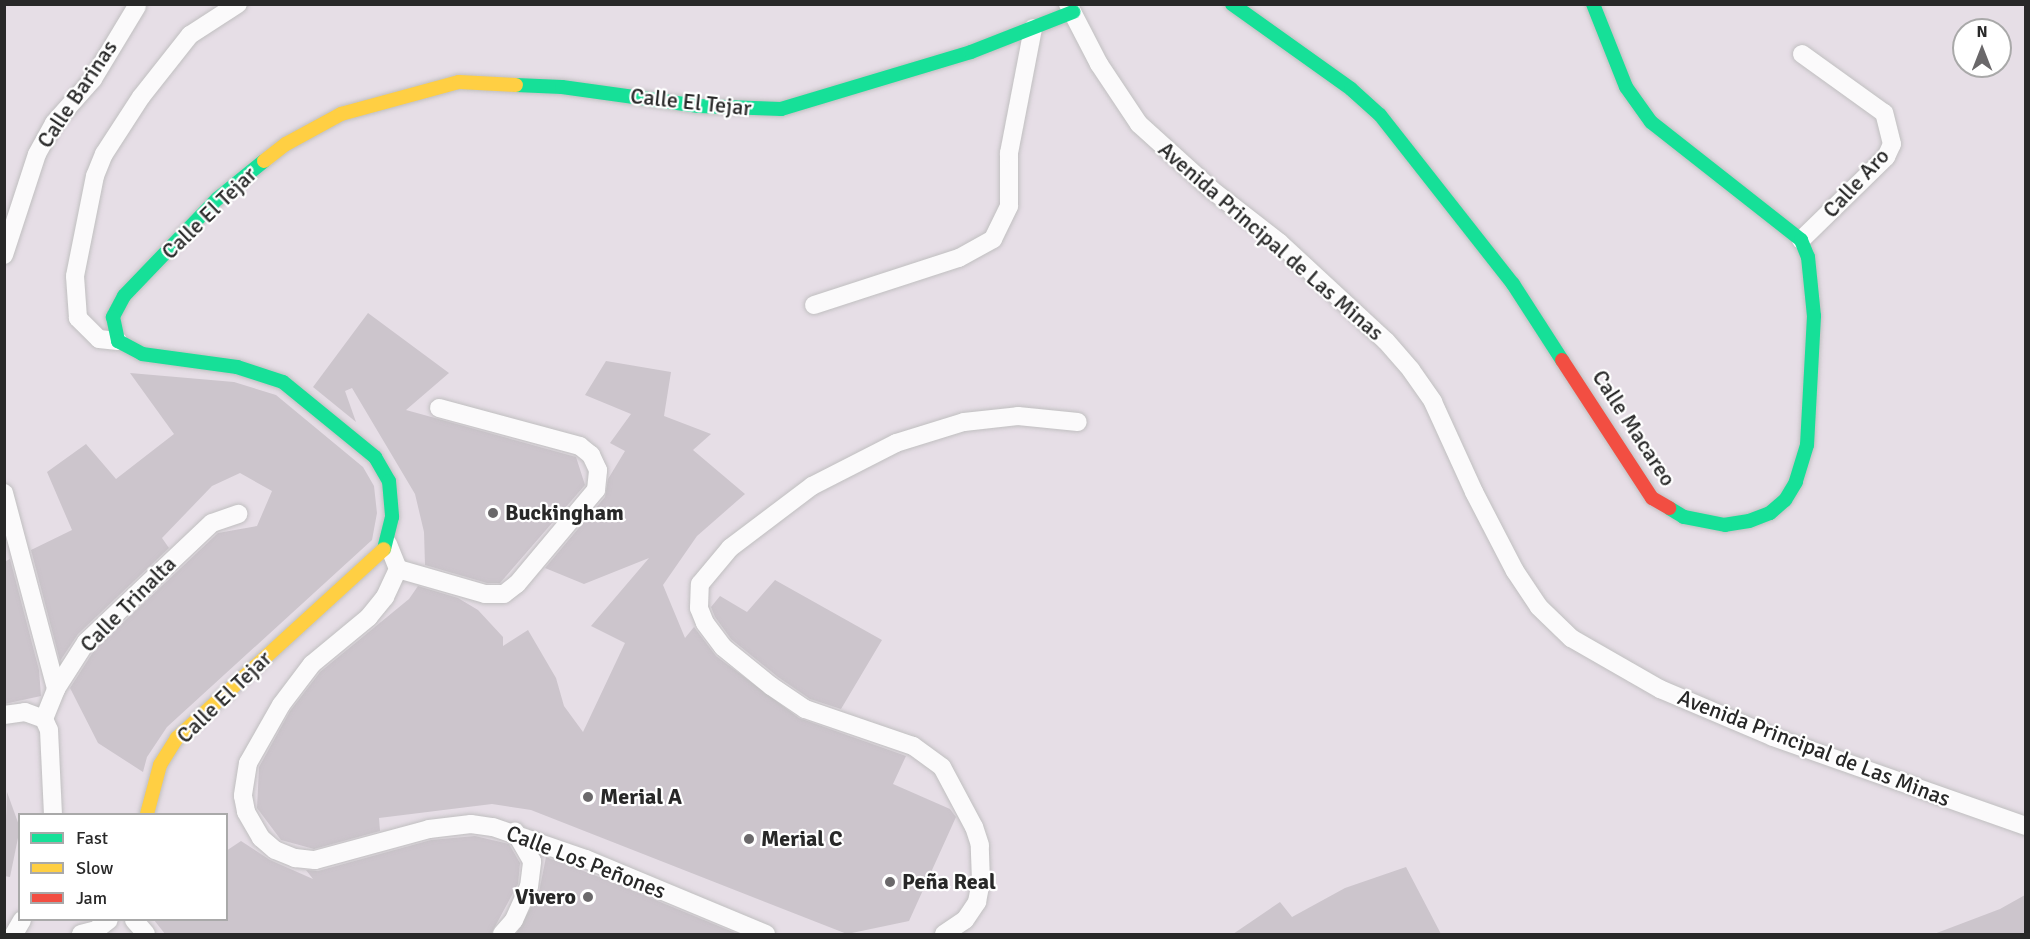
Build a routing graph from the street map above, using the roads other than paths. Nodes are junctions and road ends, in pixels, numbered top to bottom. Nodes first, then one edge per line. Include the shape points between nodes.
1 (238, 4) edge
2 (1232, 4) edge
3 (1593, 4) edge
4 (136, 6) dead end
5 (1070, 8) edge
6 (1033, 28) junction
7 (1802, 54) dead end
8 (1801, 240) junction
9 (4, 255) edge
10 (814, 305) dead end
11 (118, 341) junction
12 (439, 408) dead end
13 (1078, 423) dead end
14 (4, 494) edge
15 (238, 514) dead end
16 (388, 544) junction
17 (398, 569) junction
18 (56, 689) junction
19 (4, 715) edge
20 (44, 719) junction
21 (53, 813) edge
22 (147, 813) edge
23 (2025, 826) edge
24 (515, 832) junction
25 (108, 921) edge
26 (135, 921) edge
27 (81, 934) edge
28 (146, 934) edge
29 (502, 934) edge
30 (766, 934) edge
31 (944, 934) edge

1 - 11 street via 190,35 141,97 94,176 75,276 78,318 99,339
2 - 8 street, Calle Macareo via 1351,89 1380,115 1513,284 1652,498 1684,517 1725,525 1749,520 1770,513 1796,482 1808,445 1814,316 1814,286
3 - 8 street via 1626,87 1651,122
4 - 9 street, Calle Barinas via 93,79 54,123 37,154
5 - 6 street, Calle El Tejar
5 - 23 street, Avenida Principal de Las Minas via 1099,64 1139,124 1212,190 1280,243 1386,340 1411,369 1433,402 1515,571 1539,607 1571,638 1660,689 1773,737
6 - 10 street via 1009,153 1009,206 993,238 959,258
6 - 11 street, Calle El Tejar via 971,52 781,108 699,106 571,88 459,82 341,114 286,144 217,199 124,296 113,316
7 - 8 street, Calle Aro via 1884,113 1892,144 1886,157
11 - 16 street via 142,354 266,374 305,398 375,457 389,481 392,517
12 - 17 street via 580,446 591,455 598,470 596,490 517,584 504,594 485,594
13 - 31 street via 1018,416 964,423 896,442 804,492 730,548 700,584 699,608 705,623 723,647 762,679 805,709 913,746 942,767 974,827 980,845 981,882 977,902 965,920
14 - 18 street
15 - 18 street, Calle Trinalta via 212,523 86,642
16 - 17 street
16 - 22 street, Calle El Tejar via 177,738 160,765
17 - 24 street, Calle Los Peñones via 385,597 369,617 312,664 281,705 246,771 243,796 251,825 275,850 315,860 429,829 471,824
18 - 20 street, Calle Trinalta
19 - 20 street via 25,712
20 - 21 street via 49,730
24 - 29 street via 532,861 529,887 514,920
24 - 30 street, Calle Los Peñones
25 - 27 street
26 - 28 street

